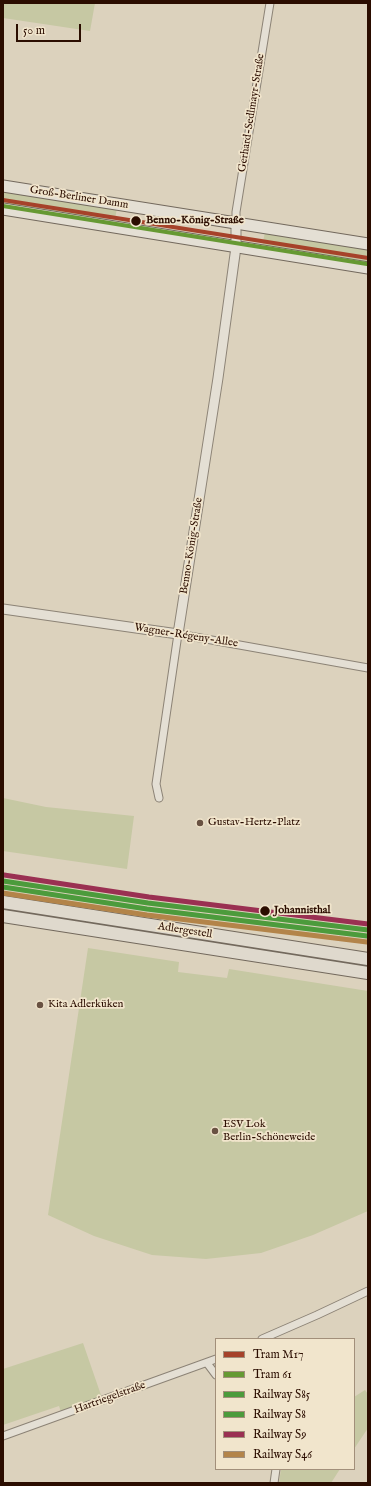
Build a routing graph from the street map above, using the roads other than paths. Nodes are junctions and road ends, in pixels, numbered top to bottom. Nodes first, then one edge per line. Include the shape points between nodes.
1 (270, 3) edge
2 (3, 186) edge
3 (3, 209) edge
4 (236, 223) junction
5 (368, 244) edge
6 (236, 247) junction
7 (368, 268) edge
8 (3, 609) edge
9 (178, 634) junction
10 (368, 668) edge
11 (159, 798) dead end
12 (3, 902) edge
13 (3, 916) edge
14 (368, 959) edge
15 (368, 973) edge
16 (368, 1291) edge
17 (264, 1338) edge
18 (215, 1359) edge
19 (207, 1363) junction
20 (215, 1374) edge
21 (3, 1436) edge
22 (276, 1470) edge
23 (274, 1483) edge

1 - 4 street, Gerhard-Sedlmayr-Straße
2 - 4 main road, Groß-Berliner Damm
3 - 6 main road
4 - 5 main road, Groß-Berliner Damm
4 - 6 street, Benno-König-Straße
6 - 7 main road
6 - 9 street, Benno-König-Straße
8 - 9 street, Wagner-Régeny-Allee
9 - 10 street, Wagner-Régeny-Allee
9 - 11 street, Benno-König-Straße via 156,784
12 - 14 main road, Adlergestell
13 - 15 main road, Adlergestell
16 - 17 street
18 - 19 street, Hartriegelstraße
19 - 20 street
19 - 21 street, Hartriegelstraße
22 - 23 street

